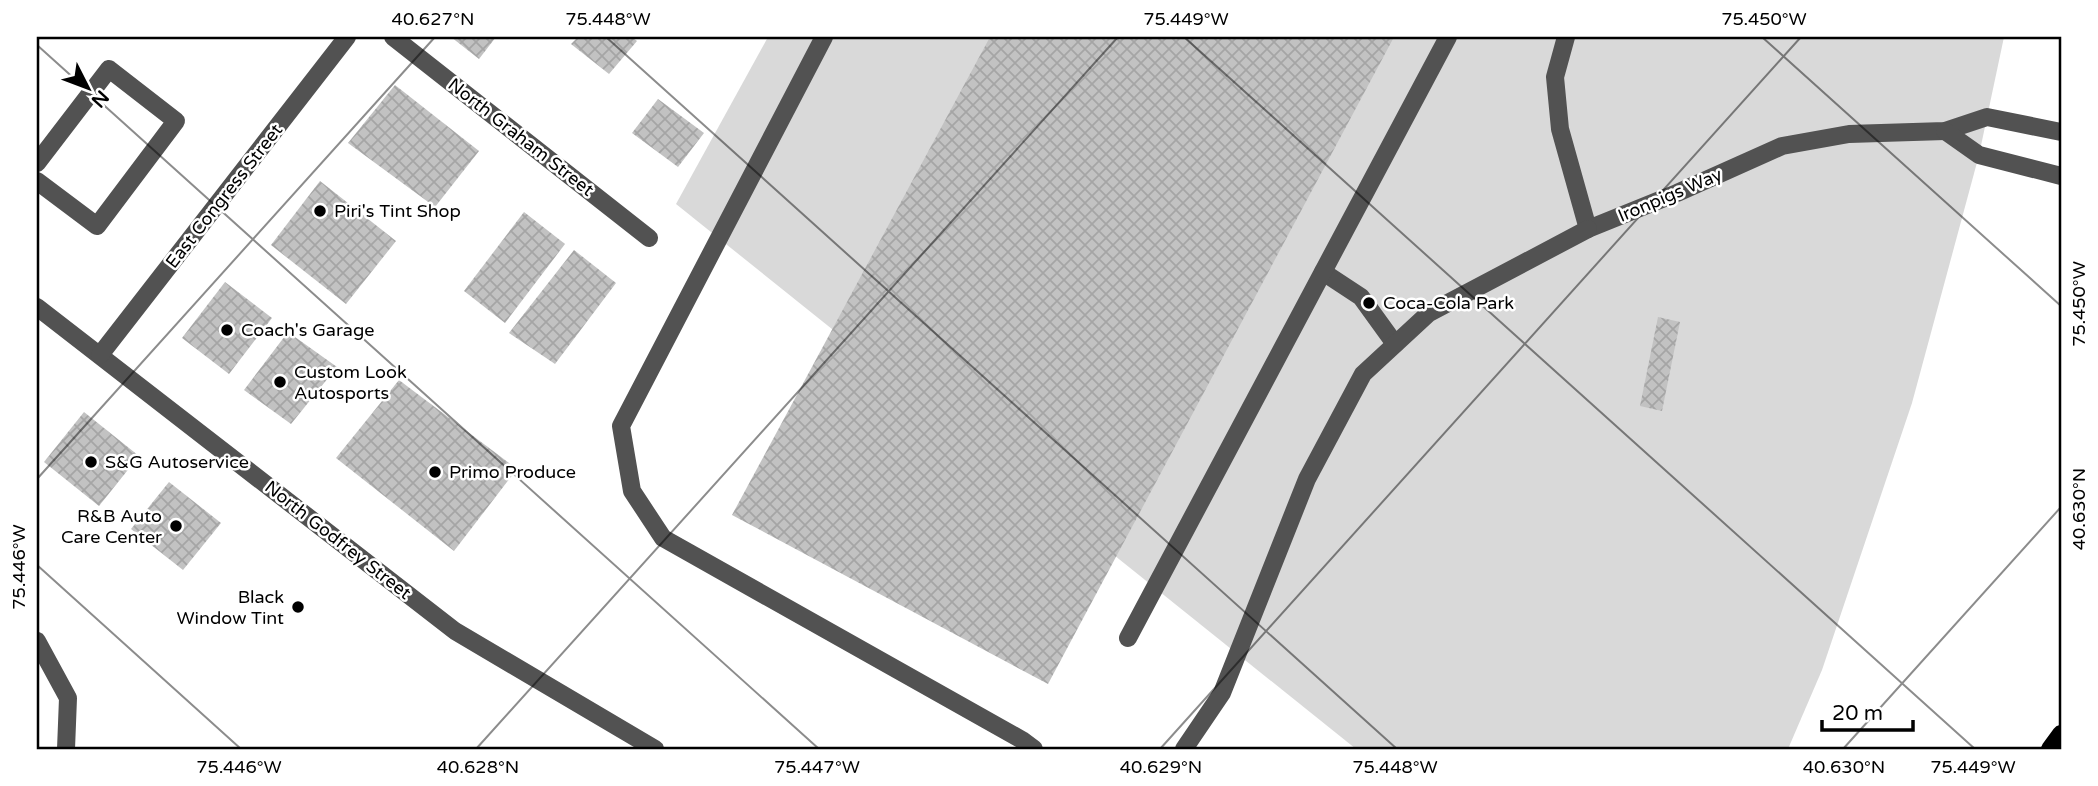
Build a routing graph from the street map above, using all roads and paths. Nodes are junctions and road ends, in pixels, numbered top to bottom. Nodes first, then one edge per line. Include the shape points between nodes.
1 (347, 37) edge
2 (393, 37) edge
3 (824, 37) edge
4 (1448, 37) edge
5 (1566, 37) edge
6 (1945, 131) junction
7 (2061, 132) edge
8 (37, 163) edge
9 (2061, 176) edge
10 (37, 181) edge
11 (1588, 229) junction
12 (649, 238) dead end
13 (1323, 272) junction
14 (37, 307) edge
15 (1395, 344) junction
16 (100, 355) junction
17 (1128, 638) dead end
18 (37, 641) edge
19 (2061, 734) edge
20 (66, 749) edge
21 (655, 749) edge
22 (1034, 749) edge
23 (1184, 749) edge
24 (2050, 749) edge

1 - 16 street, East Congress Street
2 - 12 street, North Graham Street
3 - 22 street via 621,426 632,491 663,538
4 - 13 street
5 - 11 street via 1555,77 1560,129
6 - 7 street, Ironpigs Way via 1987,117
6 - 9 street via 1979,155
6 - 11 street, Ironpigs Way via 1849,134 1782,146
8 - 10 street via 110,69 176,121 97,226
11 - 15 street, Ironpigs Way via 1429,313
13 - 15 street via 1361,297
13 - 17 street
14 - 16 street, North Godfrey Street
15 - 23 street, Ironpigs Way via 1363,374 1307,479 1222,693
16 - 21 street, North Godfrey Street via 455,631
18 - 20 street via 68,698
19 - 24 main road

